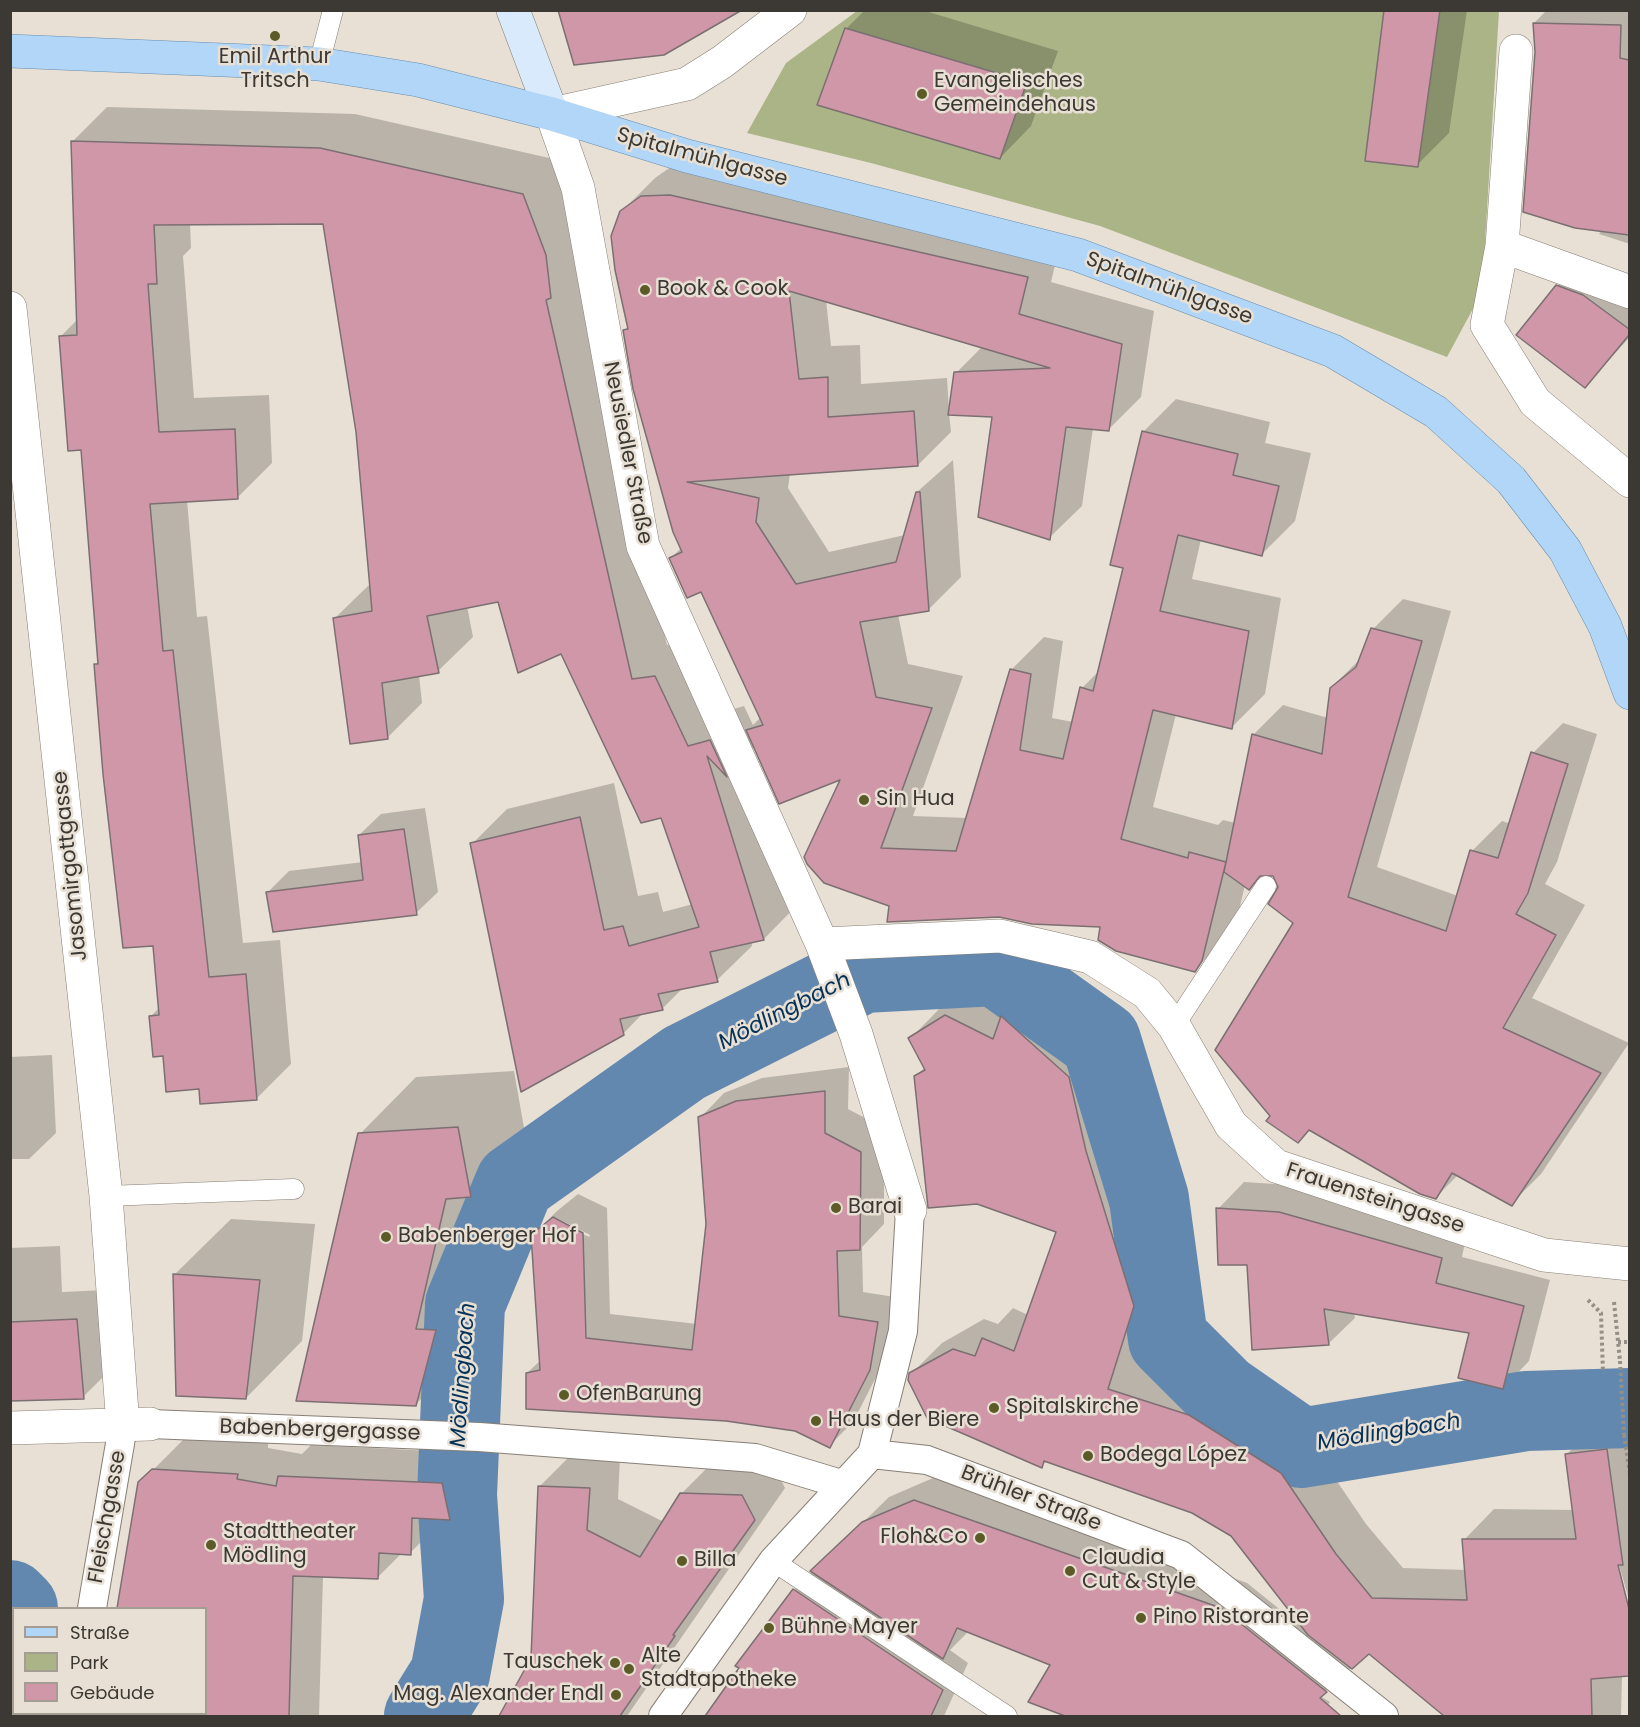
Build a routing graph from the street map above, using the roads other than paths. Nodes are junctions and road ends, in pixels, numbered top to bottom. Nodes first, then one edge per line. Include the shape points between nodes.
1 (333, 10) edge
2 (513, 10) edge
3 (790, 10) edge
4 (10, 51) edge
5 (1516, 51) dead end
6 (319, 64) junction
7 (552, 114) junction
8 (1502, 246) junction
9 (1629, 292) edge
10 (10, 308) edge
11 (1629, 481) edge
12 (1629, 693) edge
13 (1266, 886) dead end
14 (825, 953) junction
15 (1174, 1026) junction
16 (294, 1190) dead end
17 (106, 1196) junction
18 (910, 1210) joint
19 (1629, 1264) edge
20 (136, 1425) junction
21 (10, 1428) edge
22 (872, 1454) junction
23 (841, 1485) junction
24 (773, 1561) junction
25 (92, 1607) edge
26 (663, 1716) edge
27 (1007, 1716) edge
28 (1384, 1716) edge

1 - 6 lane
2 - 7 main road, Neusiedler Straße
3 - 7 street via 687,84
4 - 6 main road, Spitalmühlgasse
5 - 8 street
6 - 7 main road, Spitalmühlgasse via 417,80
7 - 12 main road, Spitalmühlgasse via 687,156 1078,255 1333,351 1436,412 1511,480 1565,550 1605,626
7 - 14 street, Neusiedler Straße via 578,188 643,546
8 - 9 street
8 - 11 street via 1486,325 1535,402
10 - 17 street, Jasomirgottgasse
13 - 15 lane
14 - 15 street, Frauensteingasse via 1000,936 1090,957 1147,993
14 - 18 street, Neusiedler Straße via 856,1035
15 - 19 street, Frauensteingasse via 1231,1125 1276,1166 1559,1257
16 - 17 lane
17 - 20 street, Jasomirgottgasse
18 - 22 street via 903,1330
20 - 21 street, Babenbergergasse
20 - 23 street, Babenbergergasse via 479,1437 755,1458
20 - 25 street, Fleischgasse
22 - 23 street
22 - 28 street, Brühler Straße via 927,1460 1180,1555
23 - 24 street
24 - 26 street
24 - 27 lane

